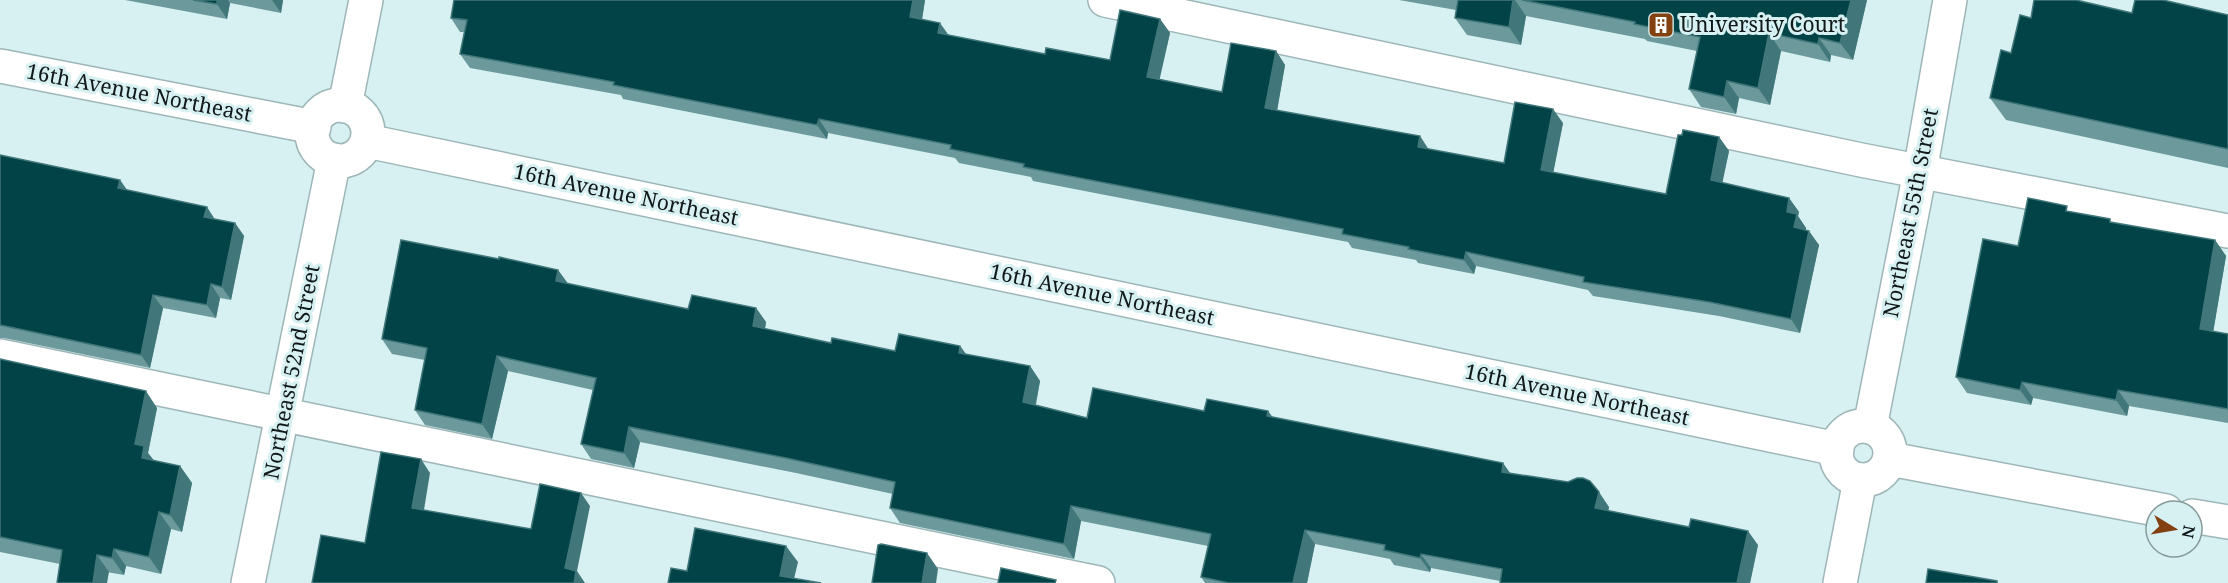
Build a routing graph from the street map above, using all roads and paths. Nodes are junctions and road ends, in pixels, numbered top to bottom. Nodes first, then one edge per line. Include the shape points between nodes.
1 (366, 0) edge
2 (1105, 0) edge
3 (1950, 0) edge
4 (0, 66) edge
5 (345, 106) junction
6 (314, 128) junction
7 (367, 141) junction
8 (334, 160) junction
9 (1920, 172) junction
10 (2228, 231) edge
11 (0, 356) edge
12 (283, 416) junction
13 (1870, 427) junction
14 (1837, 449) junction
15 (1890, 459) junction
16 (1860, 480) junction
17 (2144, 507) edge
18 (2204, 518) edge
19 (2228, 522) edge
20 (248, 583) edge
21 (1098, 583) edge
22 (1840, 583) edge

1 - 5 street
2 - 9 street
3 - 9 street, Northeast 55th Street
4 - 6 street, 16th Avenue Northeast
5 - 6 street via 324,110
5 - 7 street via 364,118
6 - 8 street via 318,149
7 - 8 street via 352,158
7 - 14 street, 16th Avenue Northeast
8 - 12 street, Northeast 52nd Street
9 - 10 street
9 - 13 street, Northeast 55th Street
11 - 12 street
12 - 20 street, Northeast 52nd Street
12 - 21 street
13 - 14 street via 1852,428 1839,440
13 - 15 street via 1884,435
14 - 16 street via 1839,466
15 - 16 street via 1876,477
15 - 17 street
16 - 22 street
18 - 19 street

